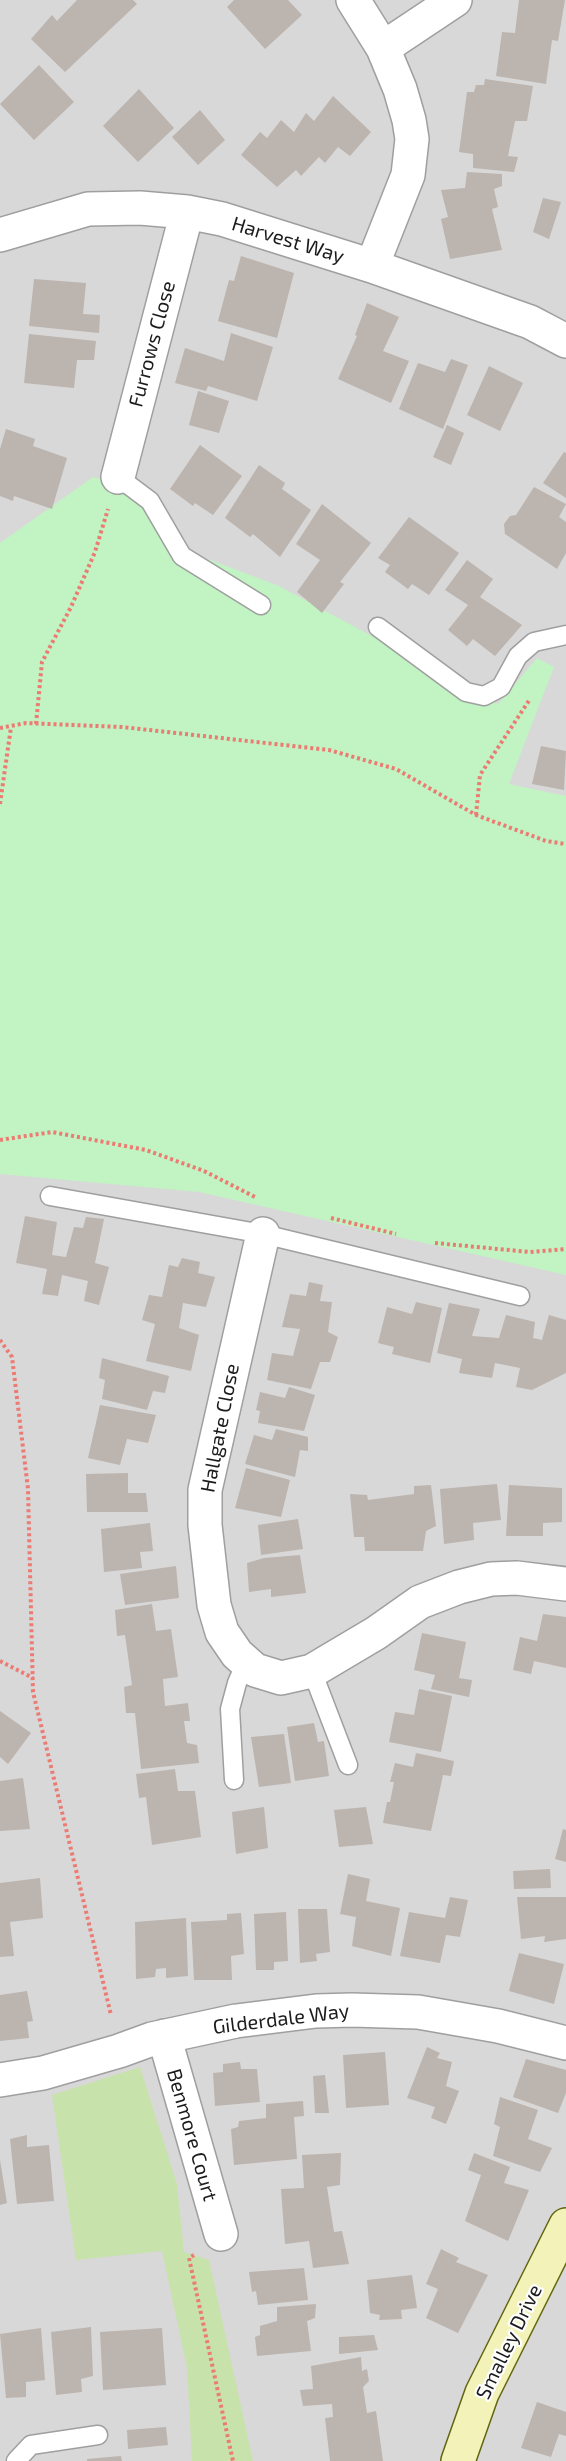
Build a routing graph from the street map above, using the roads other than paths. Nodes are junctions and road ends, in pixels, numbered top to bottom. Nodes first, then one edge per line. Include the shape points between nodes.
1 (353, 0) edge
2 (455, 0) edge
3 (383, 48) junction
4 (186, 212) junction
5 (0, 235) edge
6 (372, 266) junction
7 (566, 341) edge
8 (118, 477) joint
9 (261, 605) dead end
10 (378, 627) dead end
11 (566, 635) edge
12 (50, 1196) dead end
13 (263, 1234) junction
14 (520, 1296) dead end
15 (566, 1584) edge
16 (246, 1662) junction
17 (312, 1671) junction
18 (348, 1765) dead end
19 (234, 1780) dead end
20 (164, 2036) junction
21 (566, 2043) edge
22 (0, 2080) edge
23 (566, 2225) edge
24 (221, 2234) road end
25 (98, 2435) dead end
26 (16, 2461) edge
27 (458, 2461) edge

1 - 3 street
2 - 3 street
3 - 6 street via 409,120 411,159
4 - 5 street, Harvest Way via 88,209
4 - 6 street, Harvest Way via 222,219
4 - 8 street, Furrows Close
6 - 7 street, Harvest Way via 530,322
8 - 9 lane via 150,501 182,556
10 - 11 lane via 466,692 484,696 501,687 518,656 534,642
12 - 13 lane
13 - 14 lane
13 - 16 street, Hallgate Close via 205,1490 214,1605 222,1632
15 - 17 street, Hallgate Close via 518,1578 491,1579 459,1587 420,1602
16 - 17 street, Hallgate Close via 255,1670 281,1678
16 - 19 lane via 230,1709
17 - 18 lane
20 - 21 street, Gilderdale Way via 258,2017 352,2010 418,2012
20 - 22 street, Gilderdale Way via 43,2073
20 - 24 street, Benmore Court
23 - 27 street, Smalley Drive via 482,2393
25 - 26 lane via 31,2445

